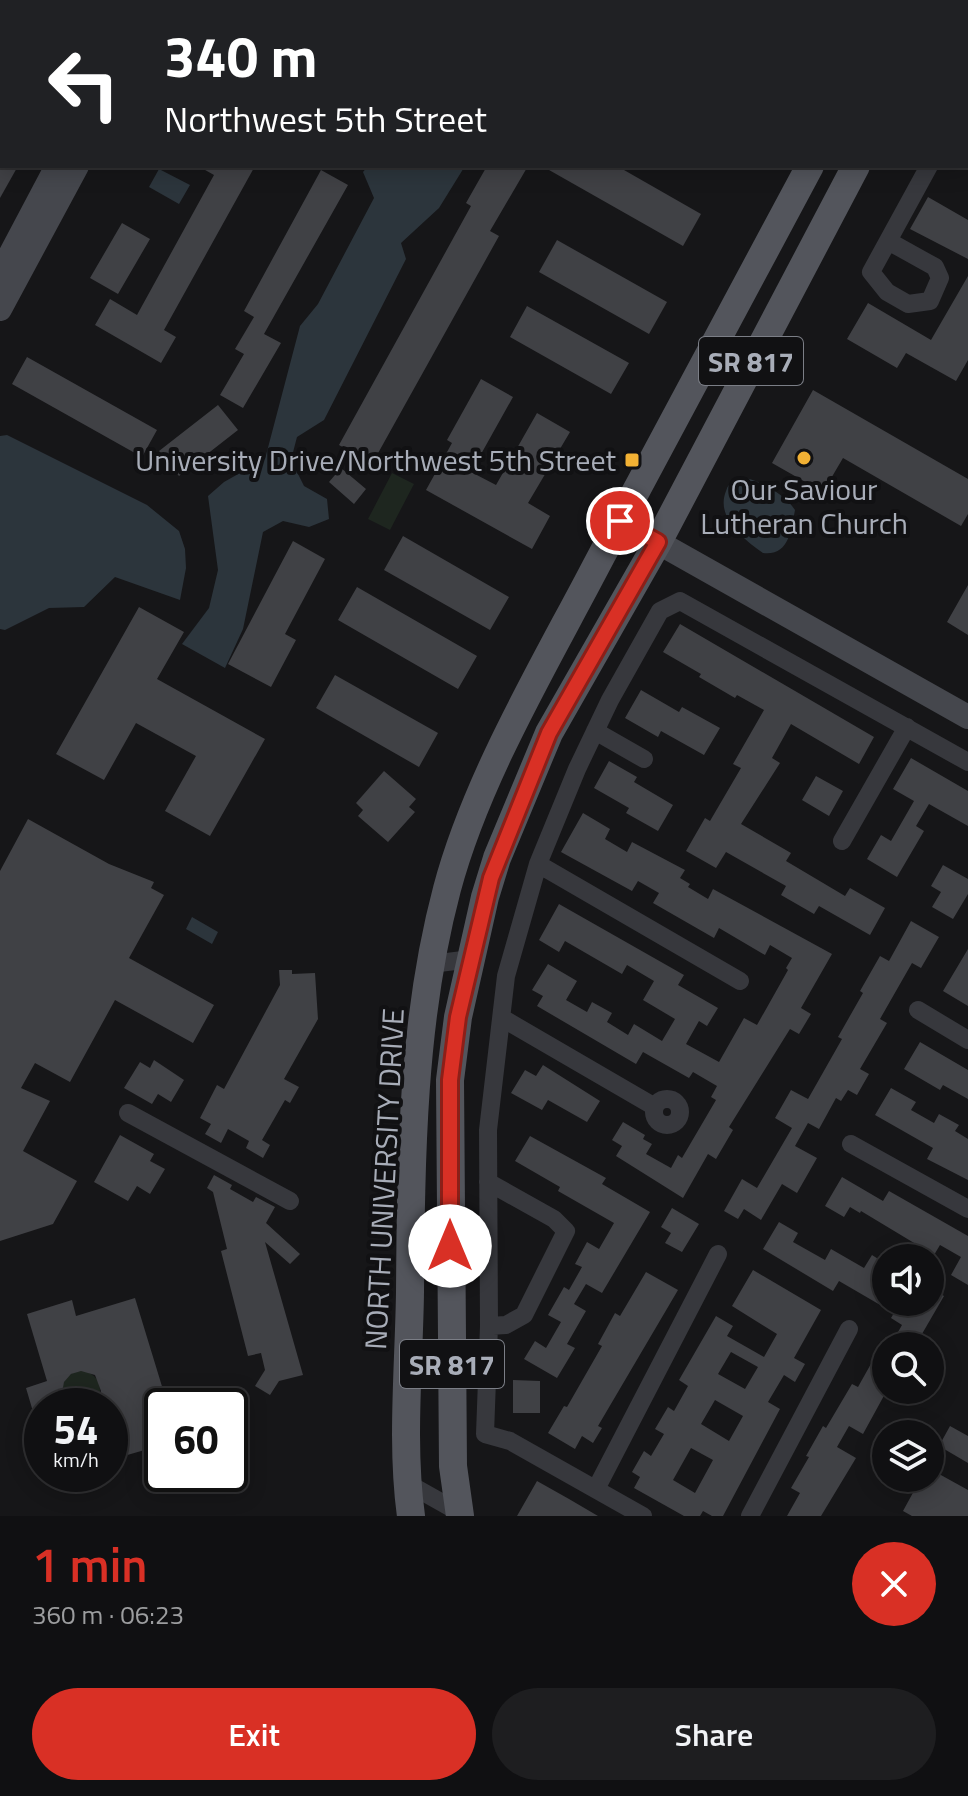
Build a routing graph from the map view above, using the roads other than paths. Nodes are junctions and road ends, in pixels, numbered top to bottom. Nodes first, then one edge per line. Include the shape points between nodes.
1 (56, 168) edge
2 (76, 168) edge
3 (809, 168) edge
4 (855, 168) edge
5 (928, 168) edge
6 (888, 241) dead end
7 (0, 274) edge
8 (0, 309) edge
9 (620, 521) junction
10 (658, 542) junction
11 (968, 717) edge
12 (907, 727) junction
13 (595, 731) junction
14 (644, 759) dead end
15 (968, 762) edge
16 (842, 841) dead end
17 (538, 864) junction
18 (433, 952) junction
19 (471, 959) junction
20 (740, 981) dead end
21 (918, 1010) dead end
22 (502, 1018) junction
23 (968, 1040) edge
24 (655, 1107) dead end
25 (128, 1113) dead end
26 (851, 1144) dead end
27 (488, 1182) junction
28 (290, 1201) dead end
29 (968, 1209) edge
30 (718, 1254) dead end
31 (489, 1326) junction
32 (849, 1329) dead end
33 (596, 1489) junction
34 (413, 1506) edge
35 (462, 1515) edge
36 (643, 1516) edge
37 (750, 1516) edge

1 - 7 street
2 - 8 street
3 - 9 main road, NORTH UNIVERSITY DRIVE / SR 817
4 - 10 main road, NORTH UNIVERSITY DRIVE / SR 817
5 - 6 street
9 - 10 street
9 - 18 main road, NORTH UNIVERSITY DRIVE / SR 817 via 506,740 468,827
10 - 11 street
10 - 19 main road, NORTH UNIVERSITY DRIVE / SR 817 via 549,733 497,858
12 - 13 street via 680,601 660,611
12 - 15 street
12 - 16 street
13 - 14 street
13 - 17 street
17 - 20 street
17 - 22 street via 506,976
18 - 19 street
18 - 34 main road, NORTH UNIVERSITY DRIVE / SR 817 via 411,1185
19 - 35 main road, NORTH UNIVERSITY DRIVE / SR 817 via 450,1080 453,1466
21 - 23 street
22 - 24 street
22 - 27 street via 488,1130
25 - 28 street
26 - 29 street
27 - 31 street
27 - 31 street via 566,1231 524,1315 506,1325
30 - 33 street
31 - 33 street via 485,1434 510,1441
32 - 37 street
33 - 36 street
34 - 35 street

